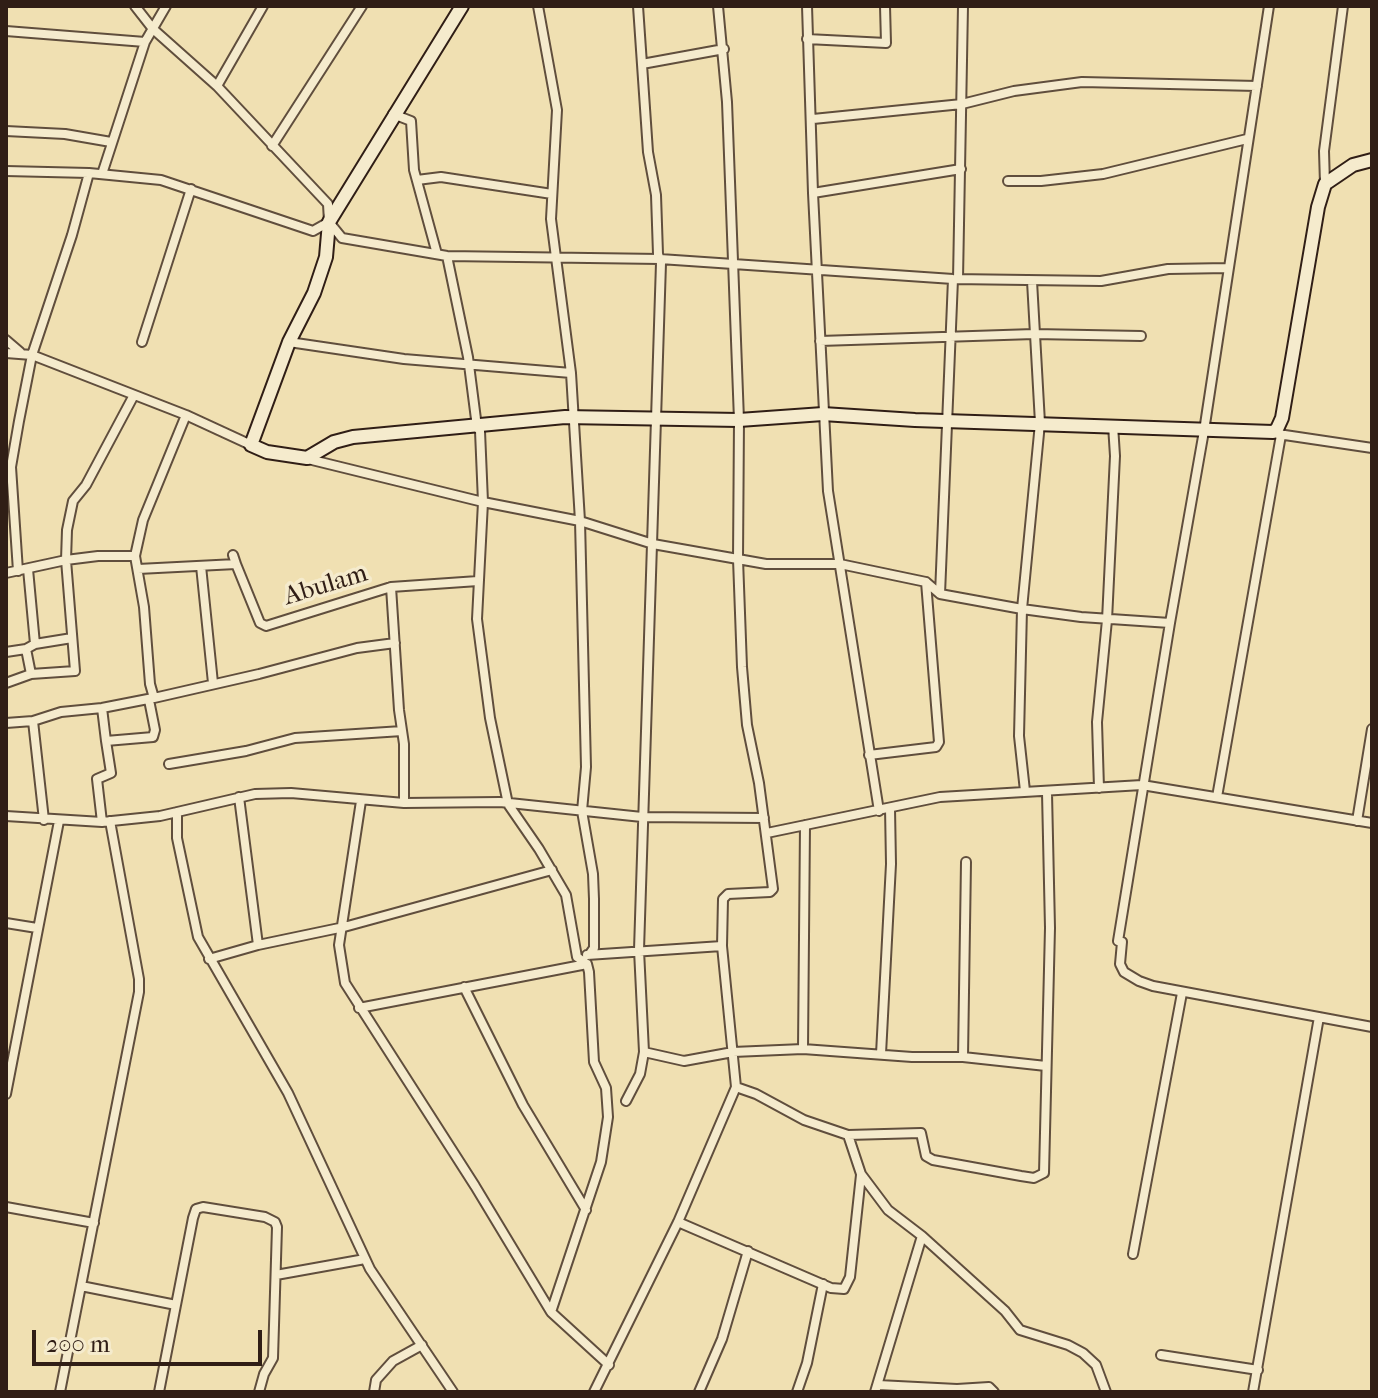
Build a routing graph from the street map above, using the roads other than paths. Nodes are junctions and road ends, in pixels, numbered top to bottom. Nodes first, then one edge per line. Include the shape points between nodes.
1 (135, 6) edge
2 (166, 6) edge
3 (263, 6) edge
4 (362, 6) edge
5 (538, 6) edge
6 (638, 6) edge
7 (718, 6) edge
8 (807, 6) edge
9 (885, 6) edge
10 (963, 6) edge
11 (1269, 6) edge
12 (1343, 6) edge
13 (456, 7) edge
14 (153, 29) junction
15 (6, 31) edge
16 (807, 39) junction
17 (145, 42) junction
18 (724, 49) junction
19 (642, 64) junction
20 (217, 86) junction
21 (1257, 86) junction
22 (962, 104) junction
23 (393, 114) junction
24 (813, 119) junction
25 (6, 131) edge
26 (1247, 139) junction
27 (111, 142) junction
28 (272, 146) junction
29 (1372, 160) edge
30 (961, 169) junction
31 (6, 171) edge
32 (89, 173) junction
33 (102, 174) junction
34 (417, 180) junction
35 (1008, 181) dead end
36 (1325, 184) junction
37 (191, 189) junction
38 (813, 193) junction
39 (552, 194) junction
40 (329, 222) junction
41 (437, 254) junction
42 (447, 256) junction
43 (557, 257) junction
44 (660, 259) junction
45 (732, 266) junction
46 (1228, 268) junction
47 (816, 271) junction
48 (955, 279) junction
49 (1032, 281) junction
50 (1034, 334) junction
51 (1141, 336) dead end
52 (950, 338) junction
53 (6, 340) edge
54 (820, 341) junction
55 (142, 342) dead end
56 (289, 342) junction
57 (6, 353) edge
58 (20, 353) junction
59 (32, 355) junction
60 (469, 363) junction
61 (571, 373) junction
62 (134, 395) junction
63 (823, 414) junction
64 (186, 415) junction
65 (574, 418) junction
66 (658, 418) junction
67 (739, 420) junction
68 (948, 421) junction
69 (1040, 423) junction
70 (1113, 425) junction
71 (477, 427) junction
72 (1204, 431) junction
73 (1277, 434) junction
74 (251, 445) junction
75 (1372, 448) edge
76 (307, 458) junction
77 (9, 494) edge
78 (483, 502) junction
79 (580, 521) junction
80 (653, 544) junction
81 (135, 556) junction
82 (738, 559) junction
83 (66, 560) junction
84 (840, 564) junction
85 (201, 566) junction
86 (138, 569) junction
87 (23, 570) junction
88 (6, 573) edge
89 (478, 581) junction
90 (926, 582) junction
91 (391, 587) junction
92 (940, 594) junction
93 (1022, 609) junction
94 (1107, 620) junction
95 (1170, 623) junction
96 (72, 638) junction
97 (395, 643) junction
98 (35, 644) junction
99 (26, 649) junction
100 (6, 652) edge
101 (31, 674) junction
102 (6, 683) edge
103 (213, 683) junction
104 (151, 699) junction
105 (102, 708) junction
106 (33, 721) junction
107 (6, 723) edge
108 (1372, 729) edge
109 (402, 731) junction
110 (106, 741) junction
111 (869, 755) junction
112 (169, 764) dead end
113 (1142, 785) junction
114 (1099, 788) junction
115 (1025, 791) junction
116 (1047, 793) junction
117 (239, 797) junction
118 (1217, 797) junction
119 (361, 801) junction
120 (404, 803) junction
121 (508, 804) junction
122 (890, 808) junction
123 (582, 811) junction
124 (879, 811) junction
125 (177, 812) junction
126 (6, 816) edge
127 (642, 817) junction
128 (764, 818) junction
129 (44, 820) junction
130 (59, 821) junction
131 (1357, 821) junction
132 (106, 822) junction
133 (1372, 823) edge
134 (805, 825) junction
135 (767, 833) junction
136 (966, 862) dead end
137 (552, 870) junction
138 (6, 923) edge
139 (344, 927) junction
140 (37, 928) junction
141 (258, 945) junction
142 (722, 946) junction
143 (639, 950) junction
144 (209, 959) junction
145 (588, 959) junction
146 (464, 987) junction
147 (1182, 993) junction
148 (359, 1008) junction
149 (1319, 1017) junction
150 (1372, 1027) edge
151 (803, 1049) junction
152 (644, 1052) junction
153 (733, 1052) junction
154 (881, 1054) junction
155 (963, 1057) junction
156 (1046, 1066) junction
157 (736, 1087) junction
158 (6, 1094) edge
159 (626, 1101) dead end
160 (848, 1135) junction
161 (861, 1174) junction
162 (6, 1207) edge
163 (586, 1210) junction
164 (678, 1222) junction
165 (94, 1223) junction
166 (922, 1236) junction
167 (748, 1251) junction
168 (1133, 1254) dead end
169 (365, 1259) junction
170 (276, 1275) junction
171 (823, 1284) junction
172 (81, 1286) junction
173 (176, 1305) junction
174 (551, 1312) junction
175 (422, 1345) junction
176 (1161, 1355) dead end
177 (609, 1365) junction
178 (1258, 1370) junction
179 (876, 1388) edge
180 (60, 1392) edge
181 (159, 1392) edge
182 (259, 1392) edge
183 (374, 1392) edge
184 (453, 1392) edge
185 (594, 1392) edge
186 (699, 1392) edge
187 (797, 1392) edge
188 (994, 1392) edge
189 (1106, 1392) edge
190 (1253, 1392) edge

1 - 14 street
2 - 14 street
3 - 20 street
4 - 28 street
5 - 39 street via 557,110
6 - 19 street
7 - 18 street
8 - 16 street
9 - 16 street via 886,43
10 - 22 street
11 - 21 street
12 - 36 street via 1324,151
13 - 23 street
14 - 17 street
14 - 20 street
15 - 17 street
16 - 24 street
17 - 27 street
18 - 19 street
18 - 45 street
19 - 44 street
20 - 28 street
21 - 22 street via 1082,82
21 - 26 street
22 - 24 street
22 - 30 street
23 - 34 street via 411,121
23 - 40 street
24 - 38 street
25 - 27 street
26 - 35 street via 1103,174
26 - 46 street
27 - 33 street
28 - 40 street via 328,204
29 - 36 street via 1353,165
30 - 38 street
30 - 48 street
31 - 32 street
32 - 33 street
32 - 59 street
33 - 37 street
34 - 39 street via 441,177
34 - 41 street
36 - 73 street
37 - 40 street via 313,231
37 - 55 street
38 - 47 street
39 - 43 street
40 - 41 street via 342,238
40 - 56 street via 326,257
41 - 42 street
42 - 43 street
42 - 60 street
43 - 44 street
43 - 61 street
44 - 45 street
44 - 66 street
45 - 47 street
45 - 67 street
46 - 49 street via 1168,269 1101,281
46 - 72 street
47 - 48 street
47 - 54 street
48 - 49 street
48 - 52 street
49 - 50 street
50 - 51 street
50 - 52 street
50 - 69 street
52 - 54 street
52 - 68 street
53 - 58 street
54 - 63 street
56 - 60 street
56 - 74 street
57 - 58 street
58 - 59 street
59 - 62 street
59 - 77 street
60 - 61 street
60 - 71 street
61 - 65 street
62 - 64 street
62 - 83 street via 73,501
63 - 67 street
63 - 68 street
63 - 84 street
64 - 74 street
64 - 81 street via 143,520
65 - 66 street
65 - 71 street
65 - 79 street
66 - 67 street
66 - 80 street
67 - 82 street
68 - 69 street
68 - 92 street
69 - 70 street
69 - 93 street
70 - 72 street
70 - 94 street
71 - 76 street via 353,437
71 - 78 street
72 - 73 street
72 - 95 street
73 - 75 street
73 - 118 street
74 - 76 street
76 - 78 street
77 - 87 street
78 - 79 street
78 - 89 street
79 - 80 street
79 - 123 street via 586,767
80 - 82 street
80 - 127 street
81 - 83 street
81 - 86 street
82 - 84 street
82 - 128 street via 747,725
83 - 87 street
83 - 96 street
84 - 90 street
84 - 111 street
85 - 86 street
85 - 91 street, Abulam via 235,559 260,623 266,626
85 - 103 street
86 - 104 street
87 - 88 street
87 - 98 street
89 - 91 street, Abulam
89 - 121 street via 481,662
90 - 92 street
90 - 111 street via 939,742 936,747
91 - 97 street
92 - 93 street
93 - 94 street
93 - 115 street via 1019,736
94 - 95 street
94 - 114 street via 1097,722
95 - 113 street
96 - 98 street
96 - 101 street via 75,671
97 - 103 street
97 - 109 street
98 - 99 street
99 - 100 street
99 - 101 street
101 - 102 street
103 - 104 street
104 - 105 street
104 - 110 street via 153,737
105 - 106 street
105 - 110 street
106 - 107 street
106 - 129 street
108 - 131 street
109 - 112 street via 295,738
109 - 120 street
110 - 132 street via 111,773 97,779
111 - 124 street
113 - 114 street
113 - 118 street
113 - 147 street via 1118,941 1120,964 1139,981
114 - 116 street
115 - 116 street
115 - 122 street via 940,797
116 - 156 street
117 - 119 street via 291,793
117 - 125 street
117 - 141 street
118 - 131 street
119 - 120 street
119 - 139 street
120 - 121 street
121 - 123 street
121 - 137 street
122 - 124 street
122 - 154 street
123 - 127 street
123 - 145 street via 593,874 594,948
124 - 134 street
125 - 132 street
125 - 144 street via 186,888
126 - 129 street
127 - 128 street
127 - 143 street
128 - 135 street
129 - 130 street
130 - 132 street
130 - 140 street
131 - 133 street
132 - 165 street via 139,992
134 - 135 street
134 - 151 street
135 - 142 street via 773,889 723,899
136 - 155 street
137 - 139 street
137 - 145 street via 566,895 577,957
138 - 140 street
139 - 141 street
139 - 148 street via 341,966
140 - 158 street
141 - 144 street
142 - 143 street
142 - 153 street
143 - 145 street
143 - 152 street
144 - 169 street via 288,1093
145 - 146 street
145 - 163 street via 594,1062 606,1088 608,1117
146 - 148 street
146 - 163 street via 523,1105
147 - 149 street
147 - 168 street
148 - 174 street
149 - 150 street
149 - 178 street
151 - 153 street
151 - 154 street
152 - 153 street via 684,1061
152 - 159 street
153 - 157 street
154 - 155 street
155 - 156 street
156 - 160 street via 1044,1173 1034,1178 933,1160 926,1156 921,1133
157 - 160 street
157 - 164 street
160 - 161 street
161 - 166 street via 888,1210
161 - 171 street via 850,1277 844,1289
162 - 165 street
163 - 174 street
164 - 167 street
164 - 177 street
165 - 172 street
166 - 179 street
166 - 189 street via 1020,1330 1083,1353 1096,1365
167 - 171 street
167 - 186 street via 722,1339
169 - 170 street
169 - 175 street
170 - 173 street via 275,1222 196,1209
170 - 182 street via 273,1358
171 - 187 street
172 - 173 street
172 - 180 street
173 - 181 street
174 - 177 street
175 - 183 street via 393,1361 376,1380
175 - 184 street
176 - 178 street
177 - 185 street
178 - 190 street
179 - 188 street via 989,1387

